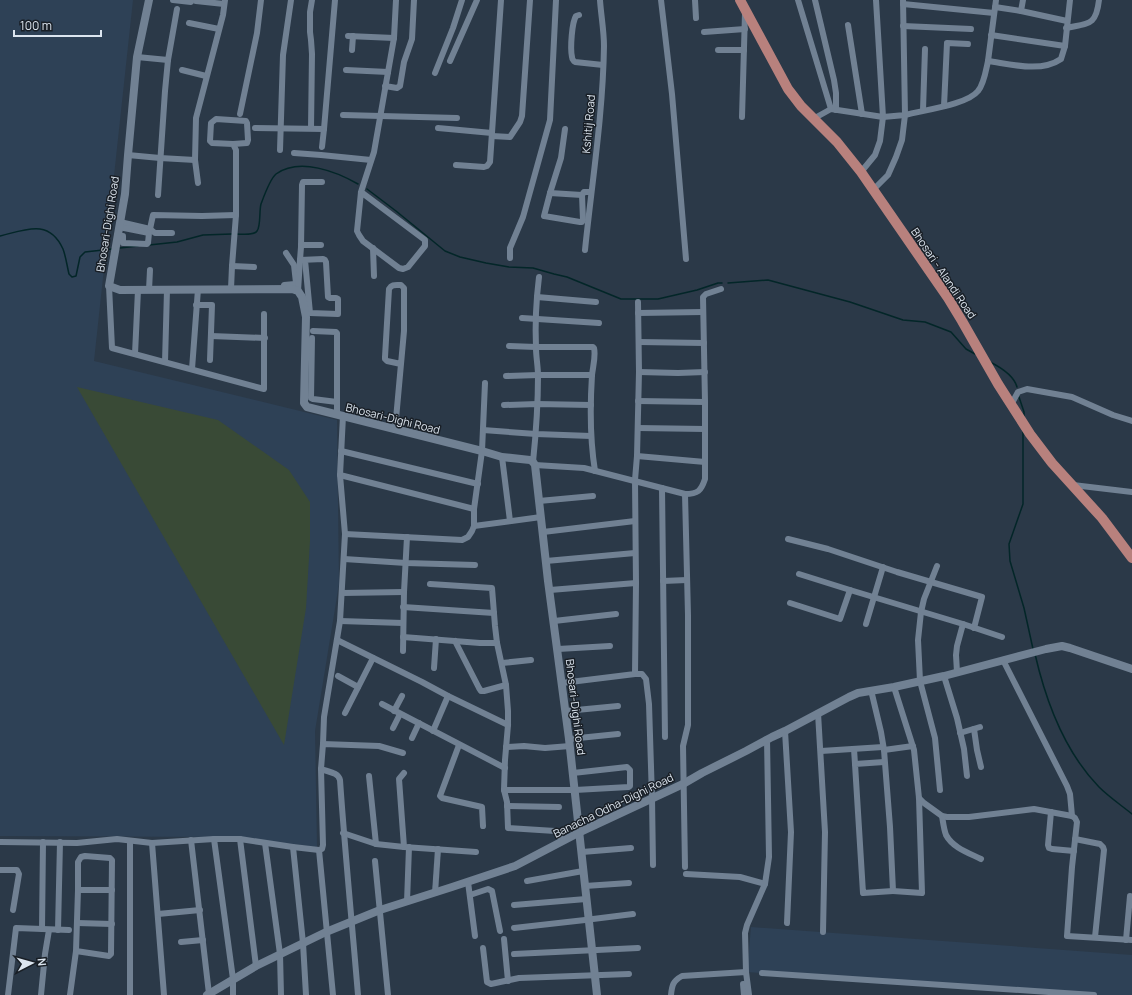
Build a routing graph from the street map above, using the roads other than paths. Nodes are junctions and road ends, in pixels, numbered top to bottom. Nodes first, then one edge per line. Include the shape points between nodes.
1 (149, 0) edge
2 (173, 0) edge
3 (261, 0) edge
4 (291, 0) edge
5 (312, 0) edge
6 (335, 0) edge
7 (396, 0) edge
8 (414, 0) edge
9 (462, 0) edge
10 (477, 0) edge
11 (501, 0) edge
12 (530, 0) edge
13 (556, 0) edge
14 (600, 0) edge
15 (661, 0) edge
16 (695, 0) edge
17 (740, 0) edge
18 (798, 0) edge
19 (815, 0) edge
20 (876, 0) edge
21 (996, 0) edge
22 (1023, 0) edge
23 (1070, 0) edge
24 (1099, 0) edge
25 (194, 1) edge
26 (225, 2) edge
27 (903, 2) edge
28 (918, 3) edge
29 (177, 9) dead end
30 (994, 10) junction
31 (745, 11) junction
32 (1021, 11) junction
33 (580, 15) dead end
34 (696, 18) dead end
35 (1067, 21) junction
36 (189, 23) dead end
37 (848, 25) dead end
38 (903, 26) junction
39 (1066, 28) junction
40 (219, 29) junction
41 (745, 29) junction
42 (971, 29) dead end
43 (704, 32) dead end
44 (991, 35) junction
45 (394, 38) junction
46 (968, 44) dead end
47 (1065, 46) junction
48 (926, 49) dead end
49 (352, 50) dead end
50 (718, 50) dead end
51 (744, 50) junction
52 (137, 57) junction
53 (168, 60) junction
54 (450, 61) dead end
55 (988, 61) junction
56 (603, 65) junction
57 (182, 70) dead end
58 (346, 70) dead end
59 (388, 72) junction
60 (435, 73) dead end
61 (206, 76) junction
62 (385, 86) junction
63 (944, 106) junction
64 (834, 110) junction
65 (923, 110) junction
66 (240, 114) dead end
67 (862, 114) junction
68 (905, 114) junction
69 (343, 115) dead end
70 (379, 116) junction
71 (742, 117) dead end
72 (883, 117) junction
73 (457, 118) dead end
74 (813, 119) junction
75 (255, 128) dead end
76 (280, 128) junction
77 (311, 128) junction
78 (438, 128) dead end
79 (324, 129) junction
80 (565, 129) dead end
81 (492, 134) junction
82 (233, 144) junction
83 (322, 146) dead end
84 (280, 150) dead end
85 (294, 153) dead end
86 (128, 155) junction
87 (160, 158) junction
88 (195, 160) junction
89 (371, 160) junction
90 (456, 165) dead end
91 (861, 172) junction
92 (322, 182) dead end
93 (198, 183) dead end
94 (873, 190) junction
95 (361, 192) junction
96 (591, 192) junction
97 (550, 193) junction
98 (158, 195) dead end
99 (582, 195) junction
100 (236, 215) junction
101 (122, 226) junction
102 (150, 229) junction
103 (172, 233) dead end
104 (119, 238) junction
105 (302, 245) junction
106 (321, 245) dead end
107 (373, 248) junction
108 (585, 250) dead end
109 (286, 253) dead end
110 (510, 258) dead end
111 (686, 259) dead end
112 (302, 260) junction
113 (232, 266) junction
114 (254, 267) dead end
115 (150, 270) dead end
116 (374, 276) dead end
117 (539, 277) dead end
118 (108, 286) junction
119 (198, 289) junction
120 (231, 289) junction
121 (283, 289) junction
122 (721, 289) dead end
123 (138, 290) junction
124 (149, 290) junction
125 (167, 290) junction
126 (298, 291) junction
127 (537, 297) junction
128 (596, 302) dead end
129 (638, 302) dead end
130 (196, 305) junction
131 (703, 312) junction
132 (638, 313) junction
133 (264, 314) dead end
134 (522, 318) dead end
135 (536, 319) junction
136 (599, 323) dead end
137 (313, 331) dead end
138 (211, 336) junction
139 (265, 338) junction
140 (312, 338) dead end
141 (639, 342) junction
142 (704, 343) junction
143 (509, 346) dead end
144 (536, 347) junction
145 (135, 354) junction
146 (210, 360) dead end
147 (165, 362) junction
148 (401, 364) junction
149 (192, 369) junction
150 (639, 372) junction
151 (705, 372) junction
152 (538, 375) junction
153 (592, 375) junction
154 (506, 376) dead end
155 (486, 383) dead end
156 (638, 401) junction
157 (337, 402) junction
158 (705, 402) junction
159 (537, 404) junction
160 (504, 405) dead end
161 (592, 405) junction
162 (1011, 405) junction
163 (340, 415) junction
164 (1132, 421) edge
165 (638, 428) junction
166 (705, 429) junction
167 (395, 430) junction
168 (483, 430) junction
169 (536, 434) junction
170 (591, 436) junction
171 (341, 451) junction
172 (482, 451) junction
173 (637, 456) junction
174 (502, 457) junction
175 (705, 462) junction
176 (534, 463) junction
177 (596, 471) junction
178 (340, 475) junction
179 (635, 480) junction
180 (478, 484) junction
181 (1073, 486) junction
182 (662, 488) junction
183 (1132, 492) edge
184 (685, 494) junction
185 (593, 496) dead end
186 (539, 501) junction
187 (474, 509) junction
188 (541, 517) junction
189 (510, 521) junction
190 (635, 521) junction
191 (474, 526) junction
192 (543, 532) junction
193 (345, 534) junction
194 (407, 537) junction
195 (788, 539) dead end
196 (635, 553) junction
197 (1132, 558) edge
198 (344, 559) junction
199 (546, 561) junction
200 (406, 563) junction
201 (475, 565) dead end
202 (937, 566) dead end
203 (883, 567) junction
204 (799, 574) dead end
205 (687, 580) junction
206 (663, 581) junction
207 (930, 581) junction
208 (636, 583) junction
209 (430, 584) dead end
210 (550, 590) junction
211 (850, 590) junction
212 (404, 592) junction
213 (342, 593) junction
214 (874, 597) junction
215 (790, 603) dead end
216 (403, 607) junction
217 (921, 612) junction
218 (494, 613) junction
219 (616, 614) dead end
220 (340, 621) junction
221 (554, 621) junction
222 (403, 623) junction
223 (866, 624) dead end
224 (963, 624) junction
225 (974, 628) junction
226 (403, 637) junction
227 (1002, 637) dead end
228 (436, 639) junction
229 (337, 640) junction
230 (455, 641) junction
231 (497, 643) junction
232 (610, 646) dead end
233 (558, 649) junction
234 (402, 651) dead end
235 (373, 658) junction
236 (530, 660) dead end
237 (1004, 660) junction
238 (502, 663) junction
239 (434, 668) dead end
240 (1132, 669) edge
241 (957, 672) junction
242 (635, 674) junction
243 (338, 676) dead end
244 (944, 676) junction
245 (920, 681) junction
246 (562, 684) junction
247 (506, 685) junction
248 (358, 687) junction
249 (894, 687) junction
250 (871, 690) junction
251 (402, 696) dead end
252 (448, 696) junction
253 (382, 704) dead end
254 (618, 706) dead end
255 (566, 710) junction
256 (397, 712) junction
257 (818, 713) junction
258 (344, 714) dead end
259 (419, 724) junction
260 (508, 725) junction
261 (393, 728) dead end
262 (433, 731) junction
263 (785, 731) junction
264 (960, 733) junction
265 (618, 734) dead end
266 (664, 737) dead end
267 (412, 738) dead end
268 (767, 739) junction
269 (569, 742) junction
270 (323, 744) junction
271 (460, 745) junction
272 (913, 746) junction
273 (506, 747) junction
274 (883, 748) junction
275 (854, 749) junction
276 (977, 750) junction
277 (820, 751) junction
278 (964, 752) junction
279 (403, 753) dead end
280 (884, 762) junction
281 (855, 764) junction
282 (981, 767) dead end
283 (505, 768) junction
284 (321, 769) junction
285 (404, 773) dead end
286 (573, 773) junction
287 (369, 776) dead end
288 (966, 776) dead end
289 (683, 784) junction
290 (504, 790) junction
291 (575, 790) junction
292 (940, 790) dead end
293 (652, 798) junction
294 (919, 798) junction
295 (507, 806) junction
296 (559, 807) dead end
297 (1050, 812) junction
298 (942, 816) junction
299 (1072, 816) junction
300 (483, 826) dead end
301 (580, 832) junction
302 (343, 833) junction
303 (214, 839) junction
304 (240, 839) junction
305 (191, 840) junction
306 (1075, 840) junction
307 (130, 841) junction
308 (563, 841) junction
309 (0, 842) edge
310 (43, 842) junction
311 (60, 842) junction
312 (152, 843) junction
313 (265, 843) junction
314 (376, 844) junction
315 (293, 847) junction
316 (406, 847) junction
317 (631, 848) dead end
318 (438, 849) junction
319 (319, 850) junction
320 (1074, 851) junction
321 (476, 852) dead end
322 (582, 852) junction
323 (981, 859) dead end
324 (375, 861) dead end
325 (653, 865) dead end
326 (685, 867) dead end
327 (0, 870) edge
328 (584, 871) junction
329 (686, 874) dead end
330 (527, 881) dead end
331 (468, 882) junction
332 (629, 883) dead end
333 (765, 884) junction
334 (585, 886) junction
335 (78, 890) junction
336 (112, 890) junction
337 (893, 891) junction
338 (435, 893) junction
339 (470, 895) junction
340 (1130, 896) dead end
341 (586, 899) junction
342 (407, 902) junction
343 (514, 905) dead end
344 (13, 910) dead end
345 (200, 910) junction
346 (380, 910) junction
347 (158, 914) junction
348 (633, 914) dead end
349 (588, 920) junction
350 (352, 922) junction
351 (787, 922) dead end
352 (77, 923) junction
353 (112, 924) junction
354 (514, 928) dead end
355 (42, 930) junction
356 (50, 930) junction
357 (58, 930) junction
358 (69, 930) dead end
359 (500, 931) dead end
360 (326, 932) junction
361 (823, 932) dead end
362 (475, 936) dead end
363 (1096, 937) junction
364 (504, 939) dead end
365 (203, 940) junction
366 (1129, 940) edge
367 (181, 942) dead end
368 (303, 943) junction
369 (483, 948) dead end
370 (638, 948) dead end
371 (591, 950) junction
372 (76, 951) junction
373 (280, 954) junction
374 (514, 954) dead end
375 (256, 966) junction
376 (746, 972) junction
377 (762, 973) dead end
378 (629, 974) dead end
379 (594, 975) junction
380 (233, 979) junction
381 (508, 980) junction
382 (747, 981) junction
383 (208, 994) edge
384 (8, 995) edge
385 (41, 995) edge
386 (70, 995) edge
387 (130, 995) edge
388 (164, 995) edge
389 (233, 995) edge
390 (281, 995) edge
391 (306, 995) edge
392 (333, 995) edge
393 (358, 995) edge
394 (388, 995) edge
395 (597, 995) edge
396 (672, 995) edge
397 (744, 995) edge
398 (749, 995) edge
399 (1094, 995) edge

1 - 52 street, Bhosari-Dighi Road
2 - 25 street
3 - 66 street via 257,33
4 - 76 street via 283,55
5 - 77 street
6 - 79 street
7 - 45 street
8 - 62 street via 412,39 404,62 400,86
9 - 60 street
10 - 54 street
11 - 81 street
12 - 81 street via 522,116 510,137
13 - 110 street via 550,120 523,217 510,248
14 - 56 street, Kshitij Road
15 - 111 street
16 - 34 street
17 - 31 main road, Bhosari - Alandi Road
18 - 64 street
19 - 64 street via 834,80
20 - 72 street
21 - 30 street
22 - 32 street
23 - 35 street
24 - 39 street via 1097,15 1092,22
25 - 26 street
26 - 40 street
27 - 28 street
27 - 38 street
28 - 30 street
29 - 53 street
30 - 32 street
30 - 44 street
31 - 41 street
31 - 74 main road, Bhosari - Alandi Road via 788,89
32 - 35 street
33 - 56 street via 574,19 571,56 574,62
35 - 39 street
36 - 40 street
37 - 67 street
38 - 42 street
38 - 68 street
39 - 47 street
40 - 61 street
41 - 43 street
41 - 51 street
44 - 47 street
44 - 55 street
45 - 49 street via 350,36
45 - 59 street
46 - 63 street via 947,43
47 - 55 street via 1061,59 1054,63 1031,67
48 - 65 street
50 - 51 street
51 - 71 street
52 - 53 street
52 - 86 street, Bhosari-Dighi Road
53 - 87 street
55 - 63 street via 979,90 972,97
56 - 96 street, Kshitij Road
57 - 61 street
58 - 59 street
59 - 62 street
61 - 88 street via 196,118
62 - 70 street
63 - 65 street
64 - 67 street
64 - 74 street
65 - 68 street
67 - 72 street
68 - 72 street
68 - 94 street via 902,140 896,157 888,175
69 - 70 street
70 - 73 street
70 - 89 street
72 - 91 street via 880,141 875,155
74 - 91 main road, Bhosari - Alandi Road
75 - 76 street
76 - 77 street
76 - 84 street
77 - 79 street
78 - 81 street
79 - 83 street
80 - 97 street via 562,158
81 - 90 street via 490,162 487,166
82 - 82 street via 247,142 246,121 213,121 210,141
82 - 100 street via 236,150
85 - 89 street
86 - 87 street
86 - 101 street, Bhosari-Dighi Road
87 - 88 street
87 - 98 street
88 - 93 street
89 - 95 street
91 - 94 main road, Bhosari - Alandi Road
92 - 105 street via 304,182 302,185
94 - 162 main road, Bhosari - Alandi Road via 948,298
95 - 107 street via 357,231
95 - 107 street via 426,243 408,267 403,269
96 - 99 street via 584,192
96 - 108 street, Kshitij Road
97 - 99 street
97 - 99 street via 544,216 580,222 583,220
100 - 102 street via 153,215
100 - 113 street
101 - 102 street
101 - 104 street, Bhosari-Dighi Road
101 - 104 street via 148,233 148,243 123,243
102 - 103 street via 155,233
104 - 118 street, Bhosari-Dighi Road
105 - 106 street
105 - 112 street
107 - 116 street
109 - 121 street via 294,265 296,283 284,285
112 - 112 street via 325,260 328,297 338,299 338,314 310,313
112 - 126 street
113 - 114 street
113 - 120 street
115 - 124 street
117 - 127 street
118 - 123 street, Bhosari-Dighi Road via 120,290
118 - 145 street via 112,348
119 - 120 street, Bhosari-Dighi Road
119 - 125 street, Bhosari-Dighi Road
119 - 130 street
120 - 121 street, Bhosari-Dighi Road
121 - 126 street, Bhosari-Dighi Road
122 - 131 street via 704,296
123 - 124 street, Bhosari-Dighi Road
123 - 145 street
124 - 125 street, Bhosari-Dighi Road
125 - 147 street
126 - 163 street, Bhosari-Dighi Road via 302,297 306,317 304,403 307,407
127 - 128 street
127 - 135 street
129 - 132 street
130 - 138 street via 212,305
130 - 149 street
131 - 132 street
131 - 142 street
132 - 141 street
133 - 139 street
134 - 135 street
135 - 136 street
135 - 144 street
137 - 157 street via 337,332
138 - 139 street
138 - 146 street
139 - 149 street via 264,389
140 - 157 street via 311,398
141 - 142 street
141 - 150 street
142 - 151 street
143 - 144 street
144 - 152 street
144 - 153 street via 594,348
145 - 147 street
147 - 149 street
148 - 148 street via 404,288 401,285 394,285 390,289 385,357
148 - 167 street
150 - 151 street
150 - 156 street
151 - 158 street
152 - 153 street
152 - 154 street
152 - 159 street
153 - 161 street
155 - 168 street
156 - 158 street
156 - 165 street
157 - 163 street
158 - 166 street
159 - 160 street
159 - 161 street
159 - 169 street
161 - 170 street
162 - 164 street via 1018,392 1028,389 1072,397
162 - 181 main road, Bhosari - Alandi Road via 1030,434
163 - 167 street, Bhosari-Dighi Road
163 - 171 street
165 - 166 street
165 - 173 street
166 - 175 street
167 - 172 street, Bhosari-Dighi Road
168 - 169 street
168 - 172 street
169 - 170 street
169 - 176 street
170 - 177 street
171 - 178 street
171 - 180 street
172 - 174 street, Bhosari-Dighi Road
172 - 180 street
173 - 175 street
173 - 179 street
174 - 176 street, Bhosari-Dighi Road via 530,460
174 - 189 street
175 - 184 street via 705,479 699,491
176 - 177 street
176 - 186 street, Bhosari-Dighi Road
177 - 179 street
178 - 187 street
178 - 193 street
179 - 182 street
179 - 190 street
180 - 187 street
181 - 183 street
181 - 197 main road, Bhosari - Alandi Road via 1102,518
182 - 184 street
182 - 206 street
184 - 205 street
185 - 186 street
186 - 188 street, Bhosari-Dighi Road
187 - 191 street
188 - 189 street
188 - 192 street, Bhosari-Dighi Road
189 - 191 street
190 - 192 street
190 - 196 street
191 - 194 street via 468,537 462,540
192 - 199 street, Bhosari-Dighi Road
193 - 194 street
193 - 198 street
194 - 200 street
195 - 203 street
196 - 199 street
196 - 208 street
198 - 200 street
198 - 213 street
199 - 210 street, Bhosari-Dighi Road
200 - 201 street
200 - 212 street
202 - 207 street
203 - 207 street
203 - 214 street
204 - 211 street
205 - 206 street
205 - 289 street via 688,725 683,746
206 - 266 street
207 - 217 street
207 - 225 street via 982,597
208 - 210 street
208 - 242 street
209 - 218 street via 492,588
210 - 221 street, Bhosari-Dighi Road
211 - 214 street
211 - 215 street via 840,619
212 - 213 street
212 - 216 street
213 - 220 street
214 - 217 street
214 - 223 street
216 - 218 street
216 - 222 street
217 - 224 street
217 - 245 street via 918,640
218 - 231 street
219 - 221 street
220 - 222 street
220 - 229 street
221 - 233 street, Bhosari-Dighi Road
222 - 226 street
224 - 225 street
224 - 241 street via 956,650
225 - 227 street
226 - 228 street
226 - 234 street
228 - 230 street
228 - 239 street
229 - 235 street
229 - 270 street via 324,717
230 - 231 street
230 - 247 street via 481,690
231 - 238 street
232 - 233 street
233 - 246 street, Bhosari-Dighi Road
235 - 248 street
235 - 252 street
236 - 238 street
237 - 240 street, Banacha Odha-Dighi Road via 1062,646
237 - 241 street, Banacha Odha-Dighi Road
237 - 299 street via 1067,786
238 - 247 street
241 - 244 street, Banacha Odha-Dighi Road
242 - 246 street
242 - 293 street via 642,674 646,679
243 - 248 street
244 - 245 street, Banacha Odha-Dighi Road
244 - 264 street
245 - 249 street, Banacha Odha-Dighi Road
245 - 292 street via 935,738
246 - 255 street, Bhosari-Dighi Road
247 - 260 street
248 - 258 street
249 - 250 street, Banacha Odha-Dighi Road
249 - 272 street
250 - 257 street, Banacha Odha-Dighi Road via 858,693
250 - 274 street
251 - 256 street
252 - 260 street
252 - 262 street
253 - 256 street
254 - 255 street
255 - 269 street, Bhosari-Dighi Road
256 - 259 street
256 - 261 street
257 - 263 street, Banacha Odha-Dighi Road
257 - 277 street
259 - 262 street
259 - 267 street
260 - 273 street
262 - 271 street
263 - 268 street, Banacha Odha-Dighi Road
263 - 351 street via 791,832
264 - 276 street via 977,728
264 - 278 street
265 - 269 street
268 - 289 street, Banacha Odha-Dighi Road
268 - 333 street via 769,857
269 - 273 street via 545,748
269 - 286 street, Bhosari-Dighi Road
270 - 279 street via 380,746
270 - 284 street
271 - 283 street
271 - 300 street via 440,796 482,807
272 - 274 street
272 - 294 street
273 - 283 street
274 - 275 street
274 - 280 street
275 - 277 street
275 - 281 street
276 - 278 street
276 - 282 street
277 - 361 street via 825,832
278 - 288 street
280 - 281 street
280 - 337 street
281 - 337 street via 863,893
283 - 290 street
284 - 302 street via 339,776
284 - 319 street via 323,845
285 - 316 street via 399,779
286 - 291 street, Bhosari-Dighi Road
286 - 291 street via 627,768 630,770 629,787
287 - 314 street
289 - 293 street, Banacha Odha-Dighi Road
289 - 326 street
290 - 291 street
290 - 295 street
291 - 301 street, Bhosari-Dighi Road
293 - 301 street, Banacha Odha-Dighi Road
293 - 325 street
294 - 298 street
294 - 337 street via 922,893
295 - 296 street
295 - 308 street via 508,828 555,831
297 - 298 street via 1034,809 947,818
297 - 299 street
297 - 320 street via 1049,848
298 - 323 street via 950,841
299 - 306 street via 1077,822
301 - 308 street, Banacha Odha-Dighi Road
301 - 322 street, Bhosari-Dighi Road
302 - 314 street
302 - 350 street
303 - 304 street
303 - 305 street
303 - 380 street
304 - 313 street
304 - 375 street
305 - 312 street
305 - 345 street
306 - 320 street
306 - 363 street via 1100,844 1104,850
307 - 311 street via 117,839
307 - 312 street
307 - 387 street
308 - 331 street, Banacha Odha-Dighi Road via 516,866
309 - 310 street
310 - 311 street
310 - 355 street
311 - 357 street
312 - 347 street
313 - 315 street
313 - 373 street
314 - 316 street
315 - 319 street
315 - 368 street
316 - 318 street
316 - 342 street
317 - 322 street
318 - 321 street
318 - 338 street
319 - 360 street
320 - 363 street via 1067,936
322 - 328 street, Bhosari-Dighi Road
324 - 346 street
327 - 344 street via 17,870 19,874
328 - 330 street
328 - 334 street, Bhosari-Dighi Road
329 - 333 street via 740,877
331 - 338 street, Banacha Odha-Dighi Road
331 - 339 street
332 - 334 street
333 - 376 street via 745,933
334 - 341 street, Bhosari-Dighi Road
335 - 336 street
335 - 336 street via 78,862 85,856 112,858
335 - 352 street
336 - 353 street
338 - 342 street, Banacha Odha-Dighi Road
339 - 359 street via 488,889 492,891
339 - 362 street
340 - 366 street
341 - 343 street
341 - 349 street, Bhosari-Dighi Road
342 - 346 street, Banacha Odha-Dighi Road
345 - 347 street
345 - 365 street
346 - 350 street, Banacha Odha-Dighi Road
346 - 394 street
347 - 388 street
348 - 349 street
349 - 354 street
349 - 371 street, Bhosari-Dighi Road
350 - 360 street, Banacha Odha-Dighi Road
350 - 393 street
352 - 353 street
352 - 372 street
353 - 372 street via 111,955
355 - 356 street
355 - 384 street via 16,928
356 - 357 street
356 - 385 street
357 - 358 street
360 - 368 street, Banacha Odha-Dighi Road
360 - 392 street
363 - 366 street
364 - 381 street
365 - 367 street
365 - 383 street
368 - 373 street, Banacha Odha-Dighi Road
368 - 391 street
369 - 381 street via 487,982 491,984
370 - 371 street
371 - 374 street
371 - 379 street, Bhosari-Dighi Road
372 - 386 street
373 - 375 street, Banacha Odha-Dighi Road
373 - 390 street
375 - 380 street, Banacha Odha-Dighi Road
376 - 382 street
376 - 396 street via 682,976 676,979 672,986
377 - 399 street
378 - 379 street
379 - 381 street
379 - 395 street, Bhosari-Dighi Road
380 - 383 street, Banacha Odha-Dighi Road
380 - 389 street
382 - 397 street via 743,984
382 - 398 street

